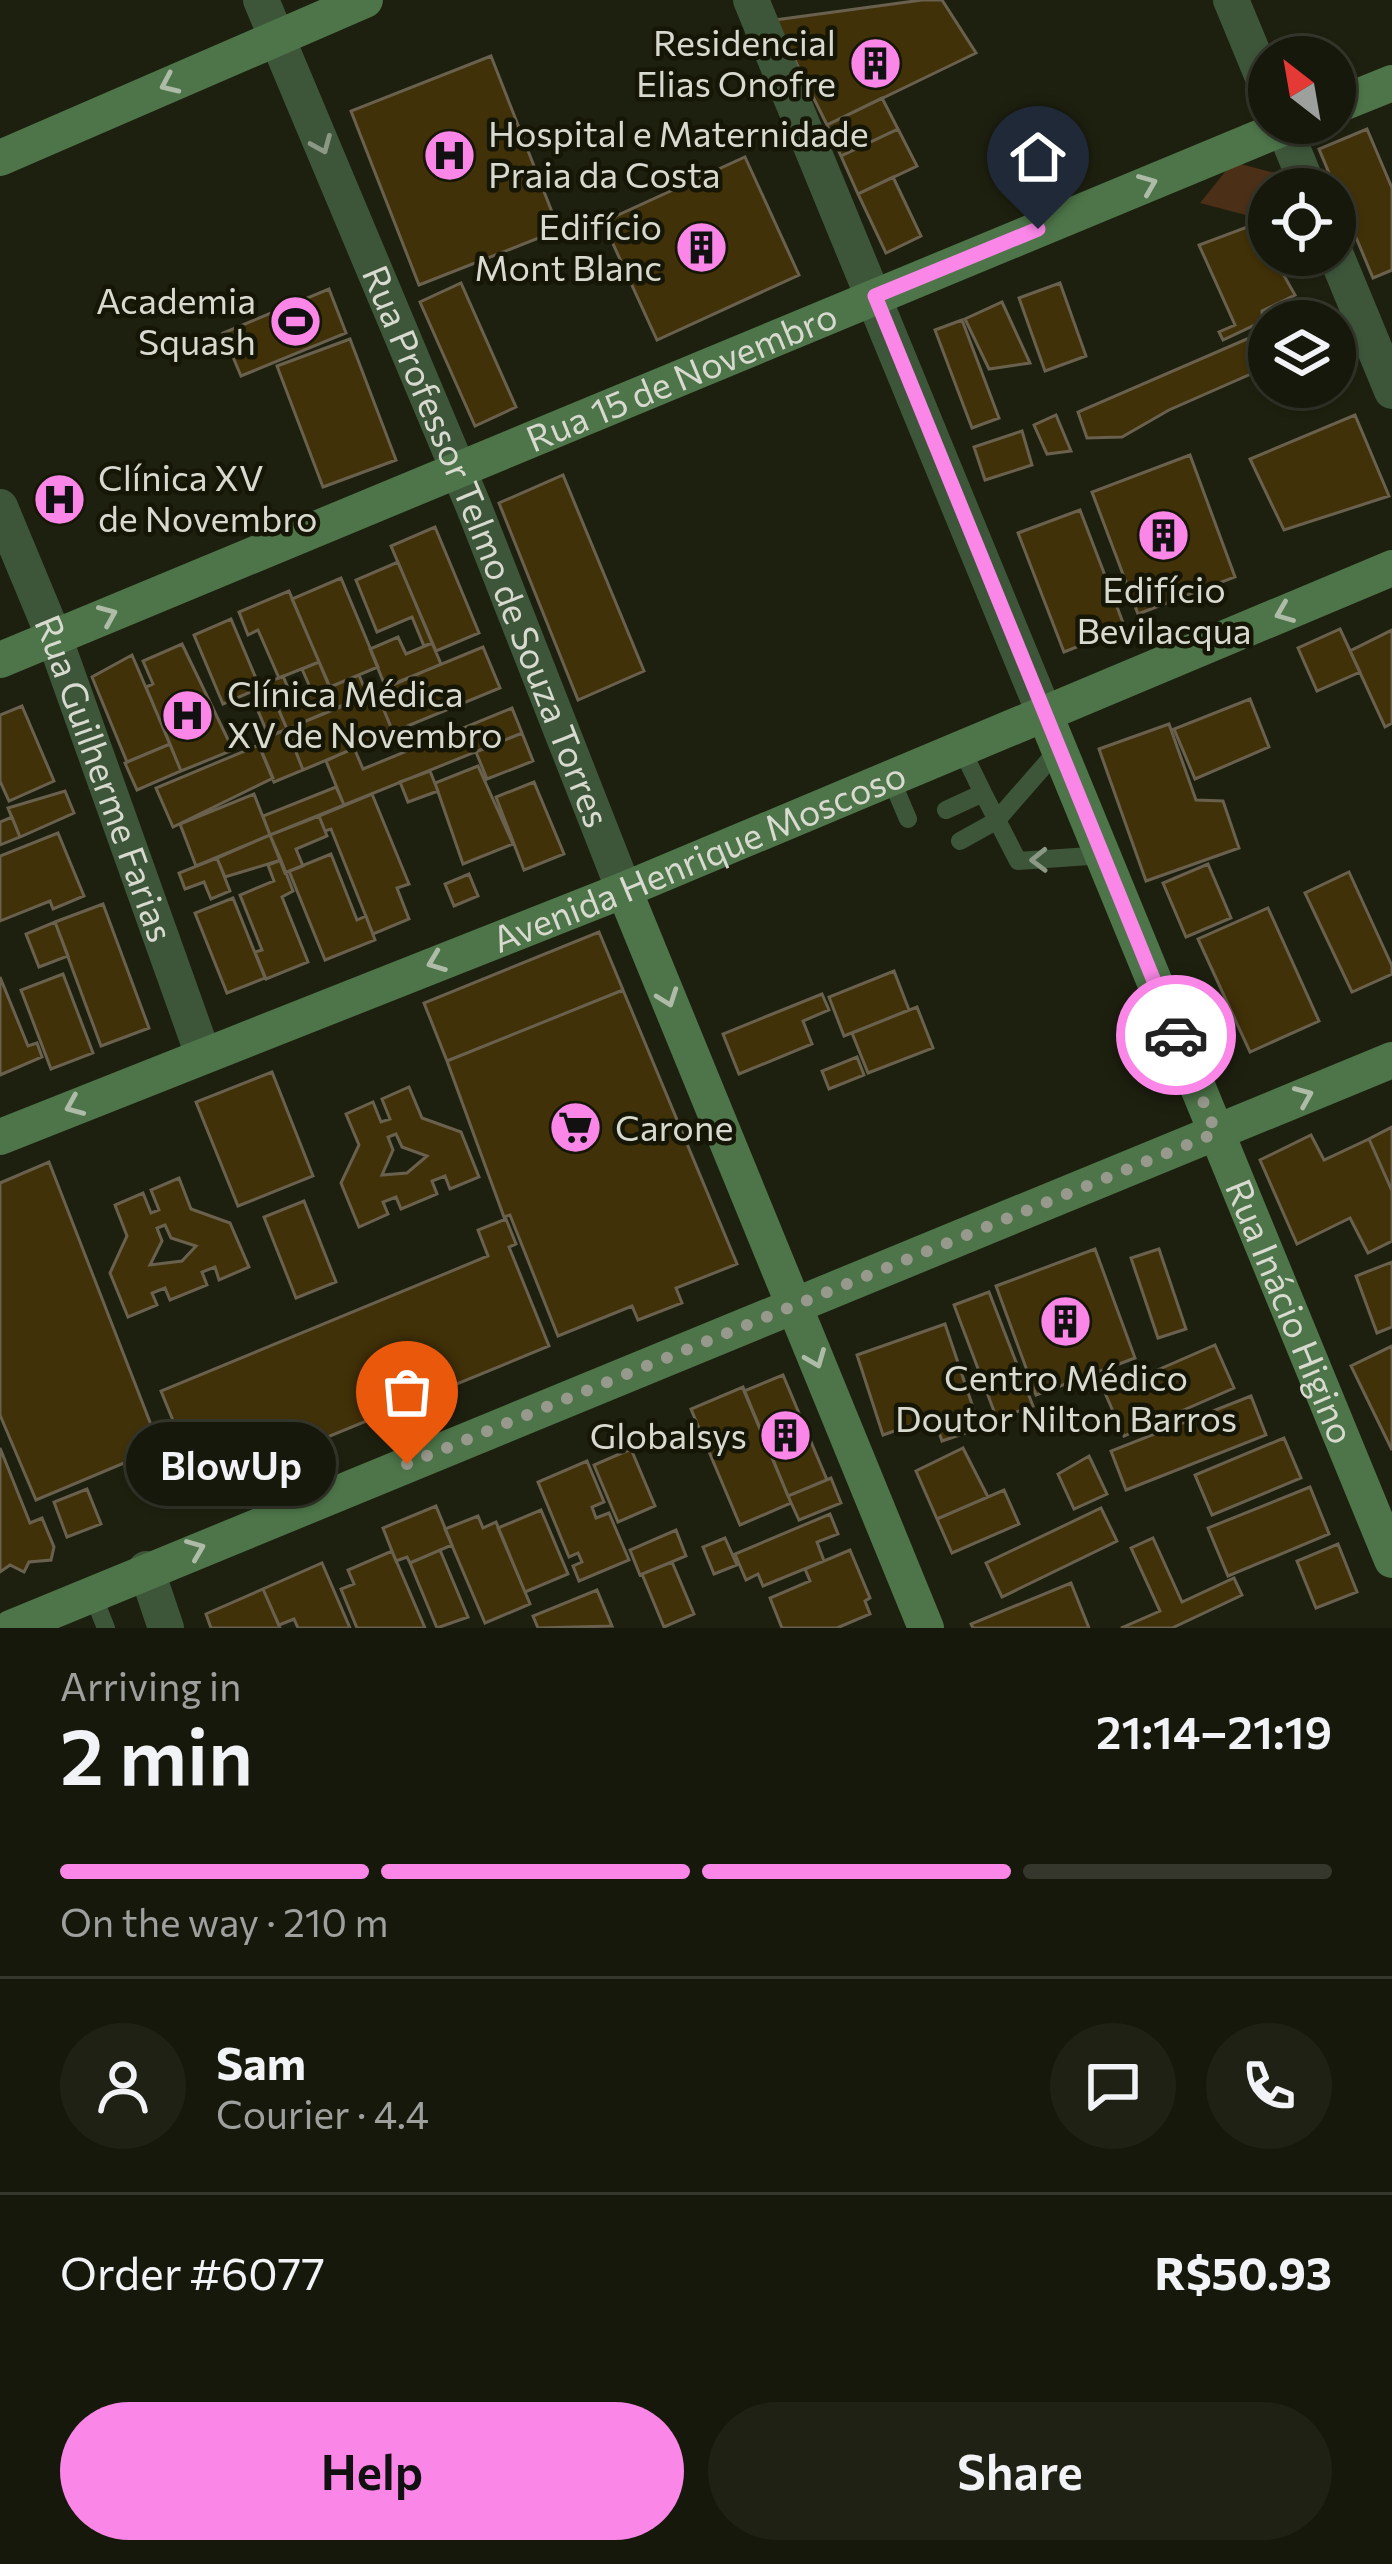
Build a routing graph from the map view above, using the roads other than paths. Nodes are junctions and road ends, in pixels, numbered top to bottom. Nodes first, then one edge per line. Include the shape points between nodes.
1 (261, 0) edge
2 (365, 0) edge
3 (751, 0) edge
4 (1231, 0) edge
5 (276, 37) junction
6 (1248, 41) edge
7 (1392, 82) edge
8 (1356, 97) edge
9 (1248, 141) edge
10 (0, 158) edge
11 (1344, 276) edge
12 (875, 296) junction
13 (1392, 391) edge
14 (458, 468) junction
15 (0, 507) edge
16 (1392, 568) edge
17 (54, 637) junction
18 (0, 660) edge
19 (1045, 716) junction
20 (962, 750) junction
21 (1058, 750) junction
22 (891, 779) junction
23 (983, 793) junction
24 (946, 810) dead end
25 (908, 819) dead end
26 (996, 821) junction
27 (960, 841) dead end
28 (1104, 855) junction
29 (624, 890) junction
30 (202, 1052) junction
31 (1392, 1060) edge
32 (1216, 1133) junction
33 (0, 1137) edge
34 (795, 1307) junction
35 (1392, 1560) edge
36 (146, 1569) junction
37 (92, 1593) junction
38 (11, 1628) edge
39 (106, 1628) edge
40 (166, 1628) edge
41 (926, 1628) edge

1 - 5 street, Rua Professor Telmo de Souza Torres
2 - 5 main road
3 - 12 street, Rua Inácio Higino
4 - 6 street
5 -> 10 main road
5 -> 14 street, Rua Professor Telmo de Souza Torres
7 - 8 main road
12 -> 9 main road, Rua 15 de Novembro
11 - 13 street
12 - 14 main road, Rua 15 de Novembro
12 - 19 street, Rua Inácio Higino
17 -> 14 main road, Rua 15 de Novembro
14 - 29 street, Rua Professor Telmo de Souza Torres
15 - 17 street, Rua Guilherme Farias
16 -> 19 main road, Avenida Henrique Moscoso
17 - 18 main road, Rua 15 de Novembro
17 - 30 street, Rua Guilherme Farias
19 - 20 main road, Avenida Henrique Moscoso
19 - 21 main road, Rua Inácio Higino
20 - 22 main road, Avenida Henrique Moscoso
20 - 23 lane
21 - 26 lane
21 - 28 main road, Rua Inácio Higino
22 - 25 lane
22 - 29 main road, Avenida Henrique Moscoso
23 - 24 lane
23 - 26 lane
26 - 27 lane
28 -> 26 lane via 1018,860
28 - 32 main road, Rua Inácio Higino
29 -> 30 main road, Avenida Henrique Moscoso
29 -> 34 main road, Rua Professor Telmo de Souza Torres
30 -> 33 main road, Avenida Henrique Moscoso
32 -> 31 main road
32 - 34 main road
32 - 35 main road, Rua Inácio Higino
36 -> 34 main road
34 -> 41 main road, Rua Professor Telmo de Souza Torres
36 - 37 main road
36 - 40 street
37 - 38 main road
37 - 39 lane

